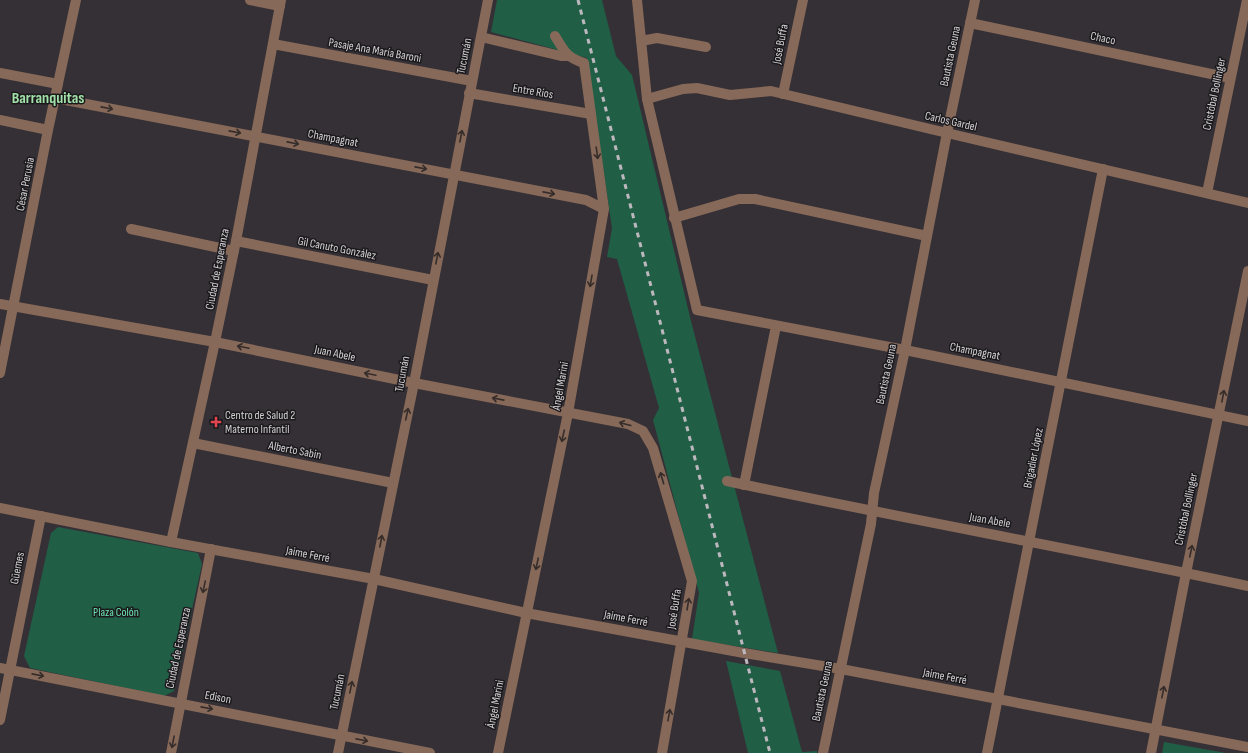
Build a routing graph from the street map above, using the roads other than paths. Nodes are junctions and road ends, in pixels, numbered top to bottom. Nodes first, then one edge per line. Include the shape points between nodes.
1 (76, 0) edge
2 (250, 0) edge
3 (488, 0) edge
4 (638, 0) edge
5 (802, 0) edge
6 (975, 0) edge
7 (1247, 0) edge
8 (281, 3) edge
9 (970, 23) junction
10 (555, 36) dead end
11 (481, 37) junction
12 (641, 41) junction
13 (273, 44) junction
14 (706, 47) dead end
15 (570, 56) junction
16 (0, 73) edge
17 (1230, 78) junction
18 (472, 81) junction
19 (58, 84) junction
20 (470, 93) junction
21 (783, 94) junction
22 (55, 98) junction
23 (647, 99) junction
24 (591, 114) junction
25 (0, 120) edge
26 (48, 130) junction
27 (947, 133) junction
28 (255, 136) junction
29 (1103, 169) junction
30 (454, 175) junction
31 (1207, 193) junction
32 (1248, 202) edge
33 (604, 209) junction
34 (674, 218) junction
35 (131, 229) dead end
36 (927, 236) junction
37 (235, 246) junction
38 (1248, 272) edge
39 (433, 280) junction
40 (0, 304) edge
41 (14, 307) junction
42 (776, 326) junction
43 (215, 342) junction
44 (905, 350) junction
45 (0, 373) edge
46 (1061, 381) junction
47 (414, 383) junction
48 (568, 413) junction
49 (1219, 414) junction
50 (1248, 421) edge
51 (192, 443) junction
52 (653, 448) joint
53 (393, 482) junction
54 (727, 482) dead end
55 (744, 485) junction
56 (0, 508) edge
57 (872, 512) junction
58 (41, 516) junction
59 (1030, 541) junction
60 (171, 542) junction
61 (211, 549) junction
62 (1186, 573) junction
63 (374, 579) junction
64 (1248, 586) edge
65 (526, 613) junction
66 (682, 642) junction
67 (5, 669) edge
68 (841, 669) junction
69 (998, 699) junction
70 (180, 703) junction
71 (0, 720) edge
72 (1156, 730) junction
73 (341, 736) junction
74 (1248, 747) edge
75 (170, 753) edge
76 (338, 753) edge
77 (430, 753) edge
78 (498, 753) edge
79 (662, 753) edge
80 (823, 753) edge
81 (987, 753) edge
82 (1151, 753) edge

1 - 19 street, César Perusia
2 - 8 street
3 - 11 street, Tucumán
4 - 12 street
5 - 21 street, José Buffa
6 - 9 street, Bautista Geuna
7 - 17 street, Cristóbal Bollinger
8 - 13 street, Ciudad de Esperanza
9 - 17 street, Chaco
9 - 27 street, Bautista Geuna
10 - 15 street, Ángel Marini
11 - 15 street
11 - 18 street, Tucumán
12 - 14 street via 657,38
12 - 23 street
13 - 18 street, Pasaje Ana María Baroni
13 - 28 street, Ciudad de Esperanza
15 - 24 street, Ángel Marini via 584,63
16 - 19 street
17 - 31 street, Cristóbal Bollinger
18 - 20 street, Tucumán
19 - 22 street, César Perusia
20 - 24 street, Entre Ríos
30 -> 20 street, Tucumán
21 - 23 street, Carlos Gardel via 771,91 730,94 696,88
21 - 27 street, Carlos Gardel
22 - 26 street, César Perusia
22 -> 28 street, Champagnat
23 - 34 street
24 -> 33 street, Ángel Marini
25 - 26 street
26 - 41 street, César Perusia
27 - 29 street, Carlos Gardel
27 - 36 street, Bautista Geuna
28 -> 30 street, Champagnat
28 - 37 street, Ciudad de Esperanza
29 - 31 street, Carlos Gardel
29 - 46 street, Brigadier López
30 -> 33 street, Champagnat via 586,200
39 -> 30 street, Tucumán
31 - 32 street, Carlos Gardel
33 -> 48 street, Ángel Marini
34 - 36 street via 739,199 755,199
34 - 42 street, Champagnat via 696,310
35 - 37 street, Gil Canuto González
36 - 44 street, Bautista Geuna
37 - 39 street, Gil Canuto González
37 - 43 street, Ciudad de Esperanza
49 -> 38 street, Cristóbal Bollinger
39 - 47 street, Tucumán
40 - 41 street, Juan Abele
41 - 43 street, Juan Abele
41 - 45 street, César Perusia
42 - 44 street, Champagnat
42 - 55 street
47 -> 43 street, Juan Abele
43 - 51 street, Ciudad de Esperanza
44 - 46 street, Champagnat
44 - 57 street, Bautista Geuna
46 - 49 street, Champagnat
46 - 59 street, Brigadier López
48 -> 47 street, Juan Abele
53 -> 47 street, Tucumán
52 -> 48 street, Juan Abele via 643,431 628,424
48 -> 65 street, Ángel Marini
49 - 50 street, Champagnat
62 -> 49 street, Cristóbal Bollinger
51 - 53 street, Alberto Sabin
51 - 60 street, Ciudad de Esperanza
66 -> 52 street, José Buffa via 692,581
63 -> 53 street, Tucumán
54 - 55 street, Juan Abele
55 - 57 street, Juan Abele
56 - 58 street, Jaime Ferré
57 - 59 street, Juan Abele
57 - 68 street, Bautista Geuna
58 - 60 street, Jaime Ferré
58 - 67 street, Güemes
59 - 62 street, Juan Abele
59 - 69 street, Brigadier López
60 - 61 street, Jaime Ferré
61 - 63 street, Jaime Ferré
61 -> 70 street, Ciudad de Esperanza
62 - 64 street, Juan Abele
72 -> 62 street, Cristóbal Bollinger
63 - 65 street, Jaime Ferré
73 -> 63 street, Tucumán
65 - 66 street, Jaime Ferré
65 - 78 street, Ángel Marini
66 - 68 street, Jaime Ferré
79 -> 66 street, José Buffa
67 -> 70 street, Edison
67 - 71 street, Güemes
68 - 69 street, Jaime Ferré
68 - 80 street, Bautista Geuna
69 - 72 street, Jaime Ferré
69 - 81 street, Brigadier López
70 -> 73 street, Edison
70 -> 75 street, Ciudad de Esperanza
72 - 74 street, Jaime Ferré
72 - 82 street, Cristóbal Bollinger
73 - 76 street, Tucumán
73 -> 77 street, Edison

